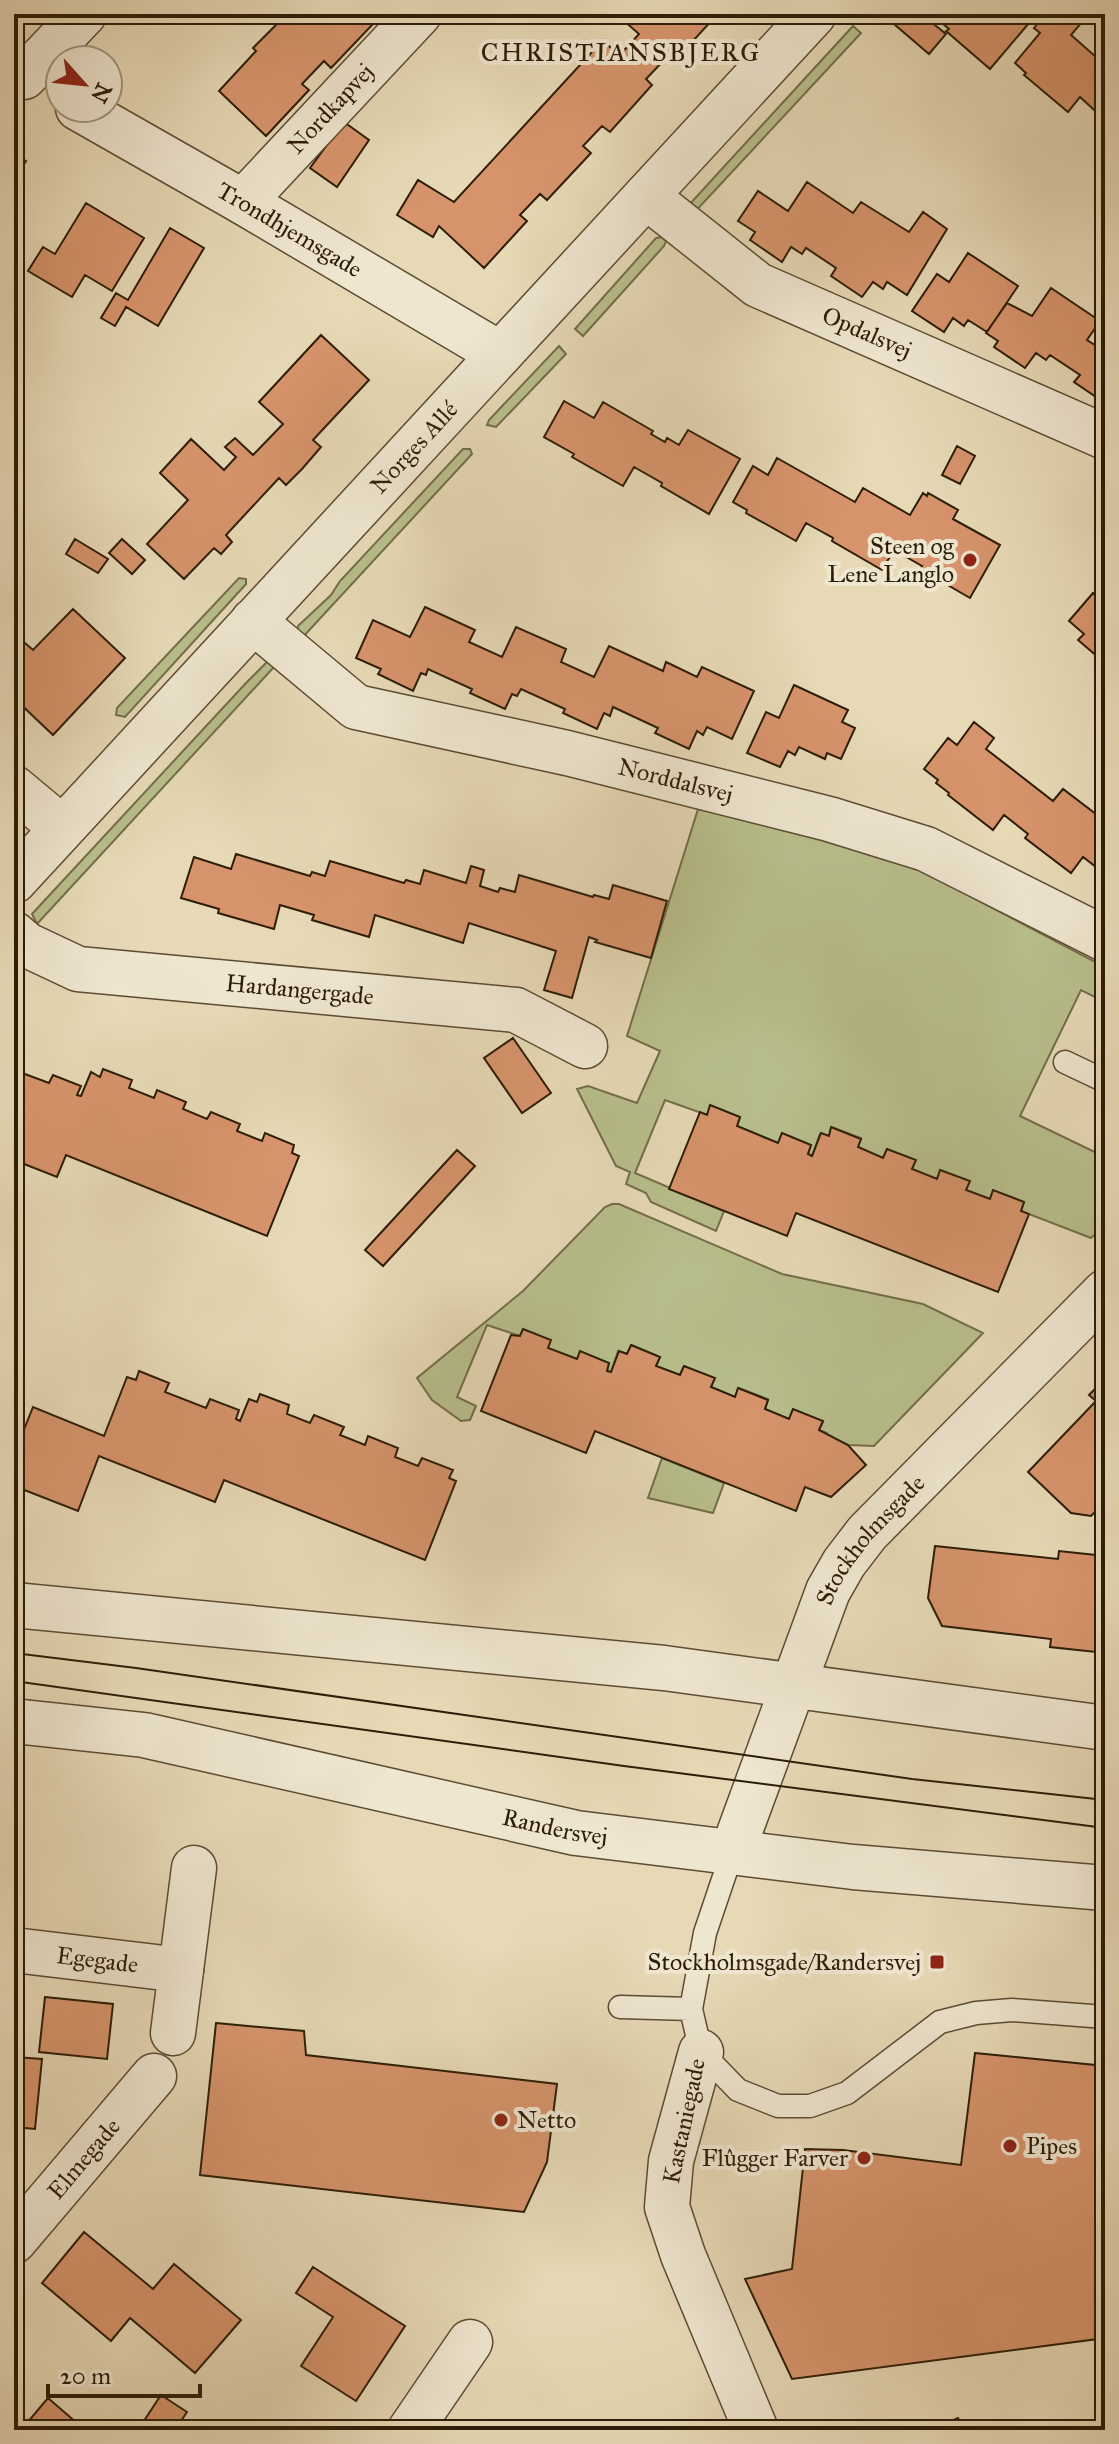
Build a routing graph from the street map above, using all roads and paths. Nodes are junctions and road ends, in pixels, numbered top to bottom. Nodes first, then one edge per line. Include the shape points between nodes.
1 (84, 14) edge
2 (419, 14) edge
3 (814, 14) edge
4 (33, 82) edge
5 (106, 124) edge
6 (646, 196) junction
7 (243, 202) junction
8 (500, 354) junction
9 (1105, 437) edge
10 (253, 621) junction
11 (14, 788) edge
12 (62, 828) junction
13 (14, 881) edge
14 (14, 934) edge
15 (1105, 939) edge
16 (585, 1046) dead end
17 (1065, 1062) dead end
18 (1105, 1081) edge
19 (1105, 1292) edge
20 (14, 1605) edge
21 (794, 1687) junction
22 (14, 1721) edge
23 (1105, 1728) edge
24 (733, 1850) junction
25 (194, 1868) dead end
26 (1105, 1888) edge
27 (14, 1950) edge
28 (181, 1970) junction
29 (620, 2007) dead end
30 (691, 2009) junction
31 (1105, 2017) edge
32 (173, 2033) dead end
33 (701, 2052) junction
34 (154, 2076) dead end
35 (14, 2241) edge
36 (470, 2342) dead end
37 (410, 2430) edge
38 (756, 2430) edge

1 - 4 street
2 - 7 street, Nordkapvej
3 - 6 street, Norges Allé
5 - 7 street, Trondhjemsgade
6 - 8 street, Norges Allé
6 - 9 street, Opdalsvej via 758,285
7 - 8 street, Trondhjemsgade
8 - 10 street, Norges Allé
10 - 12 street, Norges Allé
10 - 15 street, Norddalsvej via 356,707 567,753 926,849
11 - 12 street
12 - 13 street, Norges Allé
14 - 16 street, Hardangergade via 78,969 516,1010
17 - 18 lane
19 - 21 street, Stockholmsgade via 851,1553 828,1591
20 - 21 street via 664,1668
21 - 23 street
21 - 24 street, Stockholmsgade
22 - 24 street, Randersvej via 144,1735 576,1833
24 - 26 street, Randersvej via 853,1867
24 - 30 lane, Kastaniegade via 705,1933
25 - 28 street
27 - 28 street, Egegade
28 - 32 street
29 - 30 lane
30 - 33 lane, Kastaniegade
31 - 33 lane via 1012,2010 940,2022 847,2093 810,2106 778,2106 738,2090
33 - 38 street, Kastaniegade via 671,2161 667,2207
34 - 35 street, Elmegade
36 - 37 street

